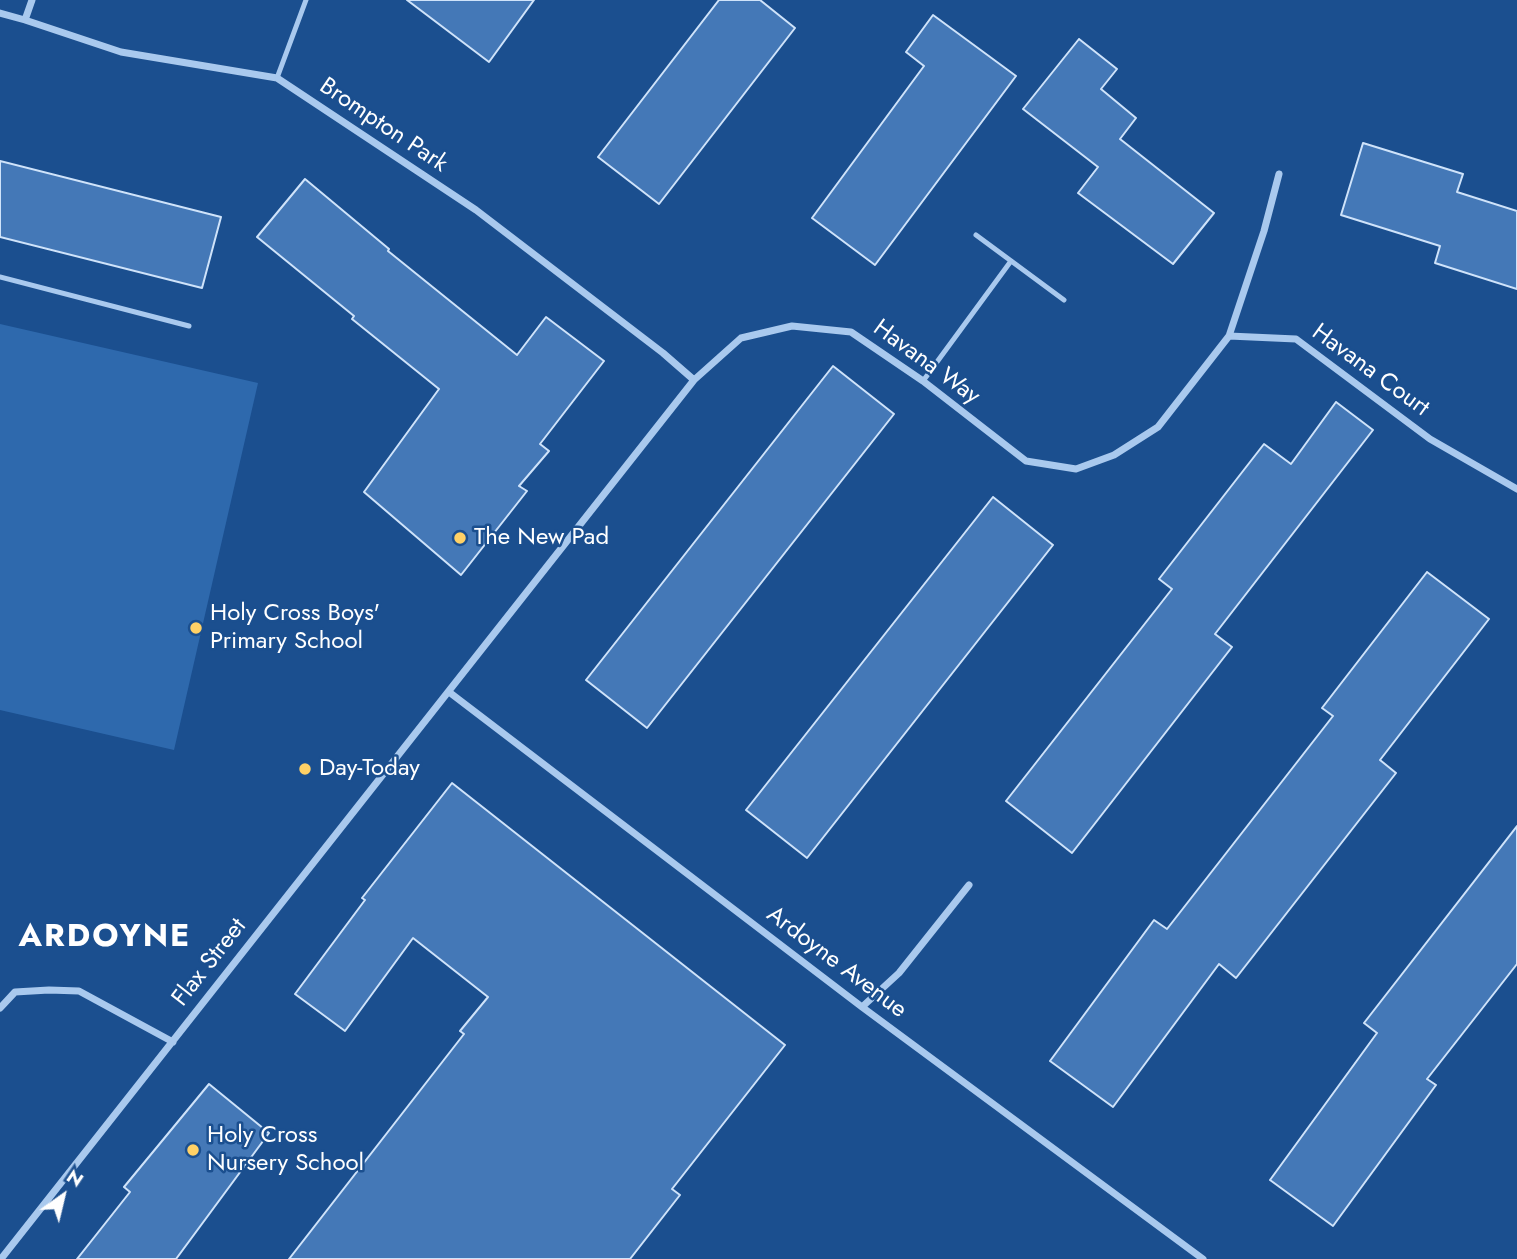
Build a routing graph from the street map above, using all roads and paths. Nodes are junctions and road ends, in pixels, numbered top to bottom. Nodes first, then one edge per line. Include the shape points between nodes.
1 (32, 0) edge
2 (306, 0) edge
3 (0, 13) edge
4 (25, 20) junction
5 (277, 78) junction
6 (1279, 174) dead end
7 (976, 235) dead end
8 (1011, 261) junction
9 (0, 277) edge
10 (1064, 300) dead end
11 (189, 326) dead end
12 (1229, 336) junction
13 (694, 380) junction
14 (923, 381) junction
15 (1517, 489) edge
16 (449, 692) junction
17 (969, 885) dead end
18 (0, 1007) edge
19 (862, 1007) junction
20 (173, 1042) junction
21 (1, 1259) edge
22 (1203, 1259) edge

1 - 4 street
2 - 5 lane
3 - 4 street, Brompton Park
4 - 5 street, Brompton Park via 121,52
5 - 13 street, Brompton Park via 476,210
6 - 12 street
7 - 8 lane
8 - 10 lane
8 - 14 lane
9 - 11 lane
12 - 14 street, Havana Way via 1158,427 1114,455 1076,470 1026,461
12 - 15 street, Havana Court via 1296,339 1430,439
13 - 14 street, Havana Way via 741,338 792,326 851,332
13 - 16 street, Havana Way
16 - 19 street, Ardoyne Avenue
16 - 20 street, Flax Street
17 - 19 street via 899,973
18 - 20 street via 15,992 79,991
19 - 22 street, Ardoyne Avenue
20 - 21 street, Flax Street

